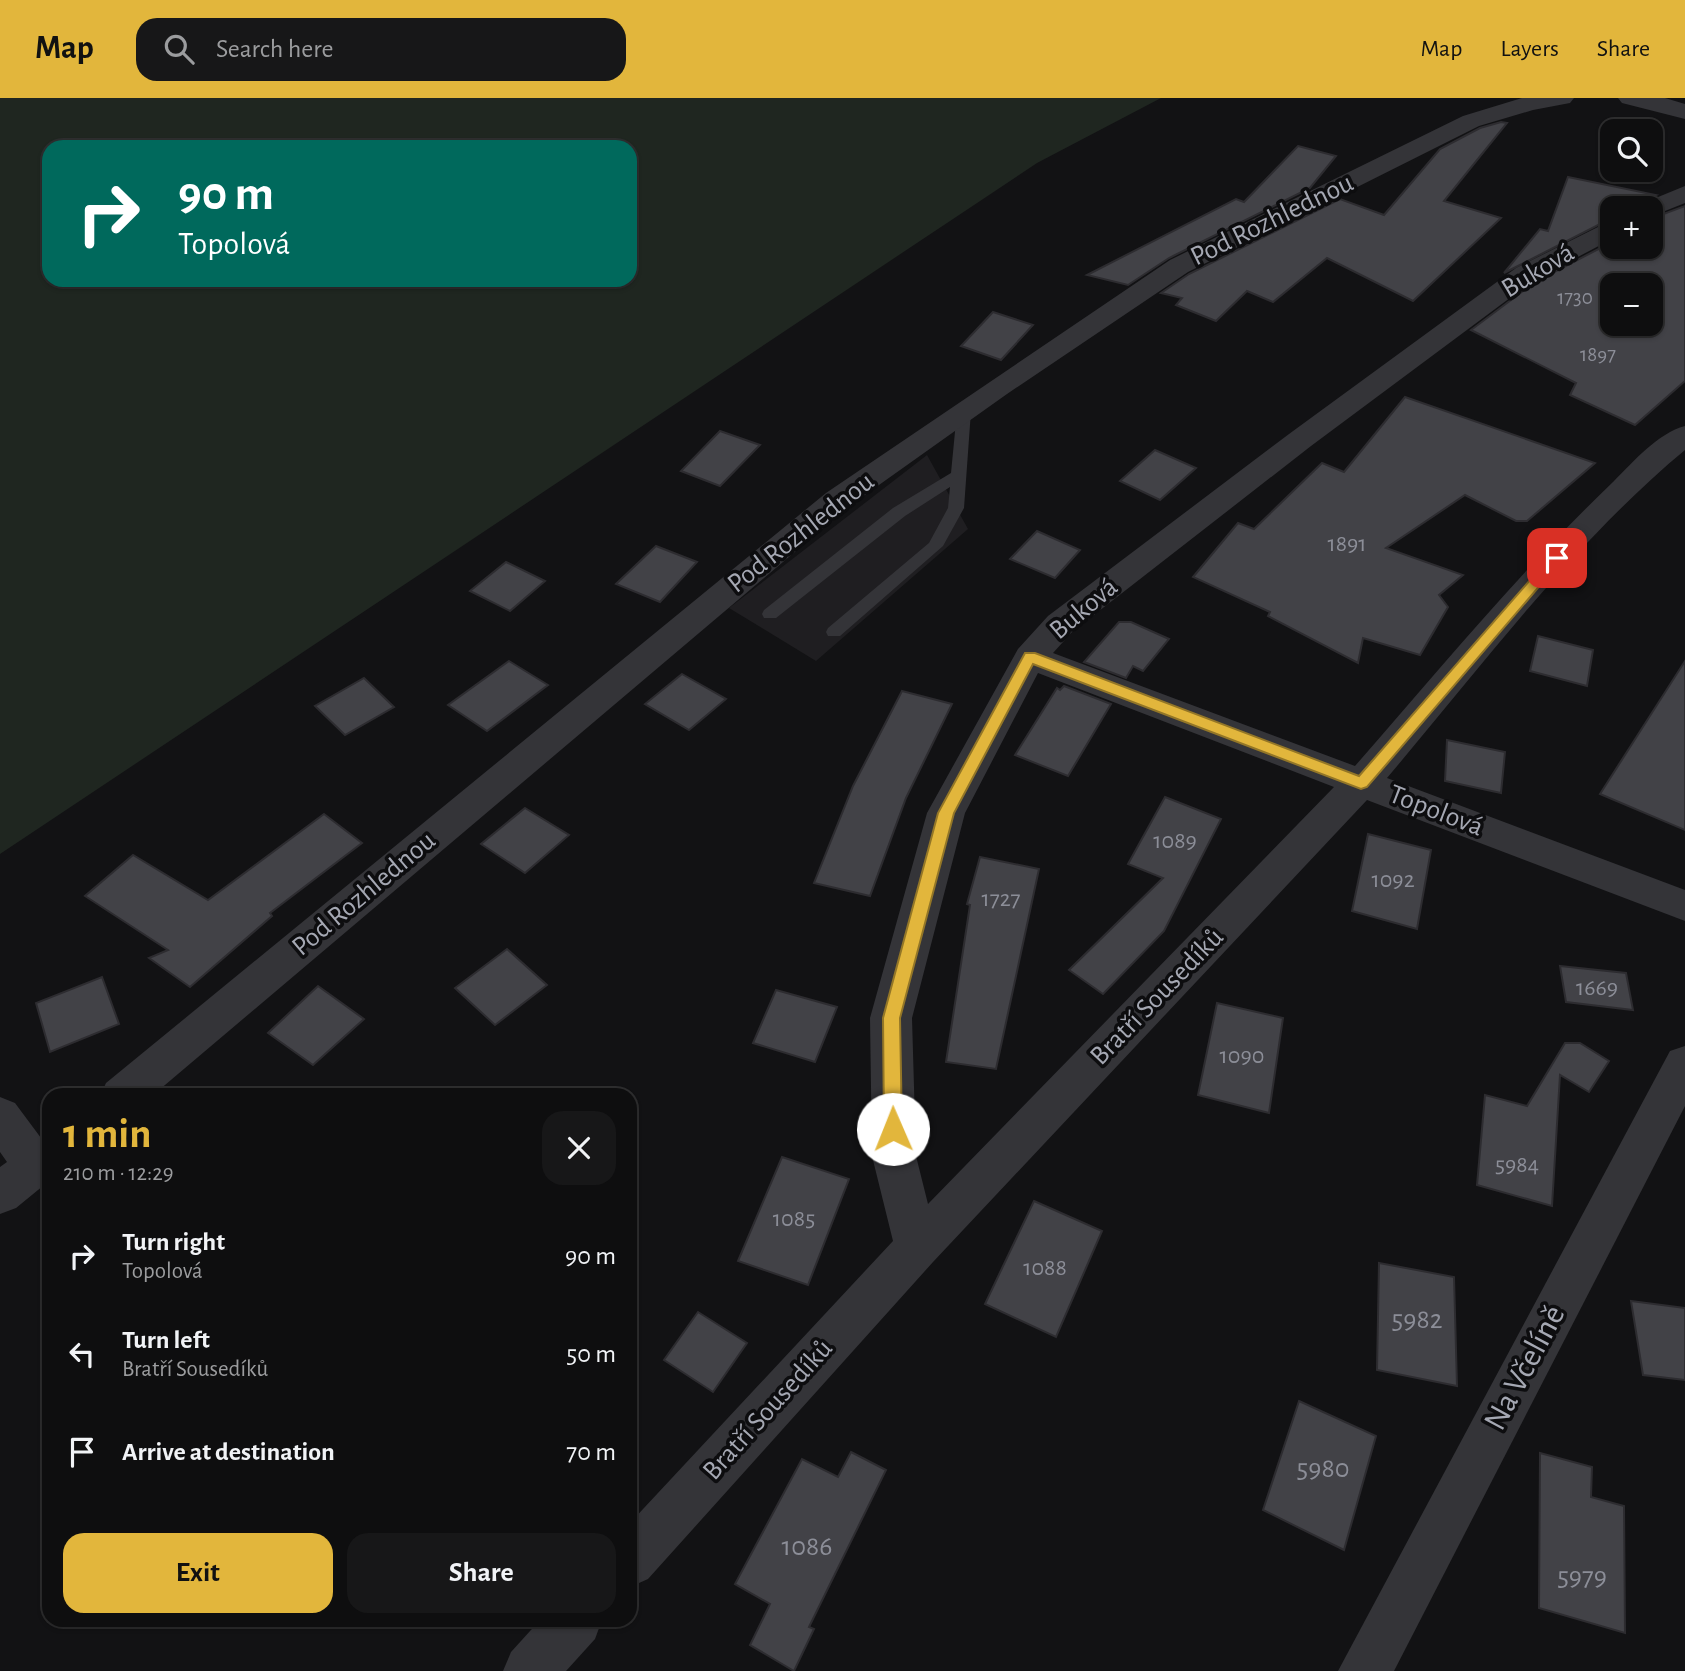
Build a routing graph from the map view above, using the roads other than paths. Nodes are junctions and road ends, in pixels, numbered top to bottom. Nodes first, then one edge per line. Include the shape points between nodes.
1 (1562, 98) edge
2 (1645, 99) edge
3 (1685, 112) edge
4 (1685, 194) edge
5 (1663, 203) edge
6 (1600, 234) edge
7 (964, 411) junction
8 (1685, 435) edge
9 (957, 476) junction
10 (770, 614) dead end
11 (834, 632) dead end
12 (1030, 657) junction
13 (1361, 783) junction
14 (1685, 906) edge
15 (1685, 1064) edge
16 (131, 1088) edge
17 (0, 1116) edge
18 (42, 1161) edge
19 (0, 1194) edge
20 (917, 1247) junction
21 (637, 1553) edge
22 (570, 1627) edge
23 (530, 1671) edge
24 (1365, 1671) edge

1 - 7 street, Pod Rozhlednou via 1471,121 1179,266
2 - 3 street
4 - 5 street
6 - 12 street, Buková via 1525,274 1300,440 1060,624
7 - 9 lane
7 - 16 street, Pod Rozhlednou via 837,500
8 - 13 street, Bratří Sousedíků via 1574,537
9 - 10 lane via 898,512
9 - 11 lane via 956,508 935,546
12 - 13 street, Topolová
12 - 20 street, Buková via 946,813 891,1018 894,1156
13 - 14 street, Topolová
13 - 20 street, Bratří Sousedíků
15 - 24 street, Na Včelíně
17 - 18 street
18 - 19 street
20 - 21 street, Bratří Sousedíků
22 - 23 street

